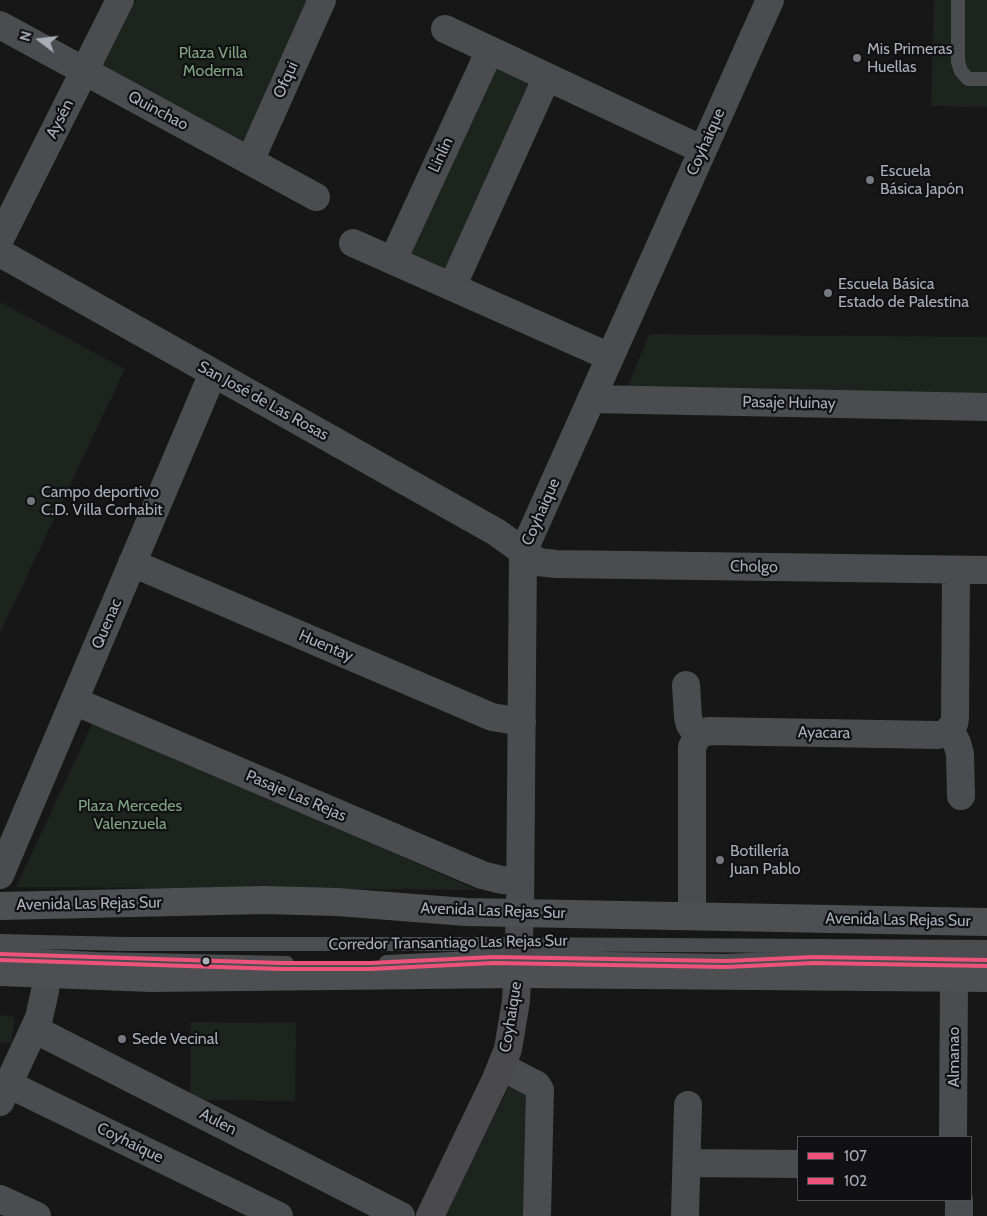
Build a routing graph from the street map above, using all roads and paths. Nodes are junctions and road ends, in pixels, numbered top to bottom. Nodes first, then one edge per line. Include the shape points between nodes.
1 (120, 0) edge
2 (322, 0) edge
3 (958, 0) edge
4 (762, 2) edge
5 (0, 25) edge
6 (446, 29) dead end
7 (490, 50) junction
8 (85, 71) junction
9 (547, 76) junction
10 (987, 79) edge
11 (703, 150) junction
12 (250, 161) junction
13 (316, 197) dead end
14 (0, 239) edge
15 (353, 242) dead end
16 (0, 253) edge
17 (393, 260) junction
18 (452, 287) junction
19 (610, 357) junction
20 (213, 373) junction
21 (591, 399) junction
22 (987, 407) edge
23 (523, 552) junction
24 (132, 563) junction
25 (956, 570) junction
26 (987, 570) edge
27 (686, 685) dead end
28 (74, 702) junction
29 (522, 722) junction
30 (950, 730) junction
31 (698, 735) junction
32 (961, 796) dead end
33 (0, 875) edge
34 (520, 881) junction
35 (0, 906) edge
36 (520, 913) junction
37 (692, 916) junction
38 (987, 922) edge
39 (0, 941) edge
40 (987, 947) edge
41 (0, 954) edge
42 (519, 958) junction
43 (987, 960) edge
44 (0, 972) edge
45 (47, 975) junction
46 (954, 978) junction
47 (987, 978) edge
48 (34, 1029) junction
49 (502, 1067) junction
50 (4, 1093) edge
51 (688, 1105) dead end
52 (953, 1136) edge
53 (687, 1163) junction
54 (797, 1164) edge
55 (0, 1198) edge
56 (959, 1201) edge
57 (365, 1208) edge
58 (37, 1216) edge
59 (279, 1216) edge
60 (401, 1216) edge
61 (430, 1216) edge
62 (537, 1216) edge
63 (685, 1216) edge
64 (959, 1216) edge

1 - 8 street, Aysén
2 - 12 street, Ofqui
3 - 10 lane via 958,62 961,71 968,79
4 - 11 street, Coyhaique
5 - 8 street, Quinchao
6 - 7 street
7 - 9 street
7 - 17 street, Linlín
8 - 12 street, Quinchao
8 - 14 street, Aysén
9 - 11 street
9 - 18 street
11 - 19 street, Coyhaique
12 - 13 street, Quinchao
15 - 17 street
16 - 20 street, San José de Las Rosas
17 - 18 street
18 - 19 street
19 - 21 street, Coyhaique
20 - 23 street, San José de Las Rosas via 496,532
20 - 24 street, Quenac
21 - 22 street, Pasaje Huinay
21 - 23 street, Coyhaique
23 - 25 street, Cholgo via 538,562 556,564
23 - 29 street, Coyhaique
24 - 28 street, Quenac
24 - 29 street, Huentay via 492,717
25 - 26 street, Cholgo
25 - 30 street via 955,718
27 - 31 street via 688,717
28 - 33 street, Quenac
28 - 34 street, Pasaje Las Rejas via 482,875
29 - 34 street, Coyhaique
30 - 31 street, Ayacara via 938,735 709,731
30 - 32 street via 960,754
31 - 37 street via 692,746
34 - 36 street, Coyhaique
35 - 36 main road, Avenida Las Rejas Sur via 264,900
36 - 37 main road, Avenida Las Rejas Sur
36 - 42 street, Coyhaique
37 - 38 main road, Avenida Las Rejas Sur
39 - 42 lane, Corredor Transantiago Las Rejas Sur
40 - 42 lane, Corredor Transantiago Las Rejas Sur
41 - 42 lane, Corredor Transantiago Las Rejas Sur via 281,963
42 - 43 lane, Corredor Transantiago Las Rejas Sur via 716,961 814,956
42 - 45 main road via 248,978
42 - 46 main road
42 - 49 street, Coyhaique via 512,1031
44 - 45 main road
45 - 48 street via 42,1007
46 - 47 main road
46 - 52 street, Almanao
48 - 50 street
48 - 57 street, Aulen
49 - 61 street, Coyhaique
49 - 62 street, Coyhaique via 537,1085 540,1090
50 - 59 street, Coyhaique
51 - 53 street
53 - 54 street
53 - 63 street
55 - 58 street
56 - 64 street
57 - 60 street, Aulen

